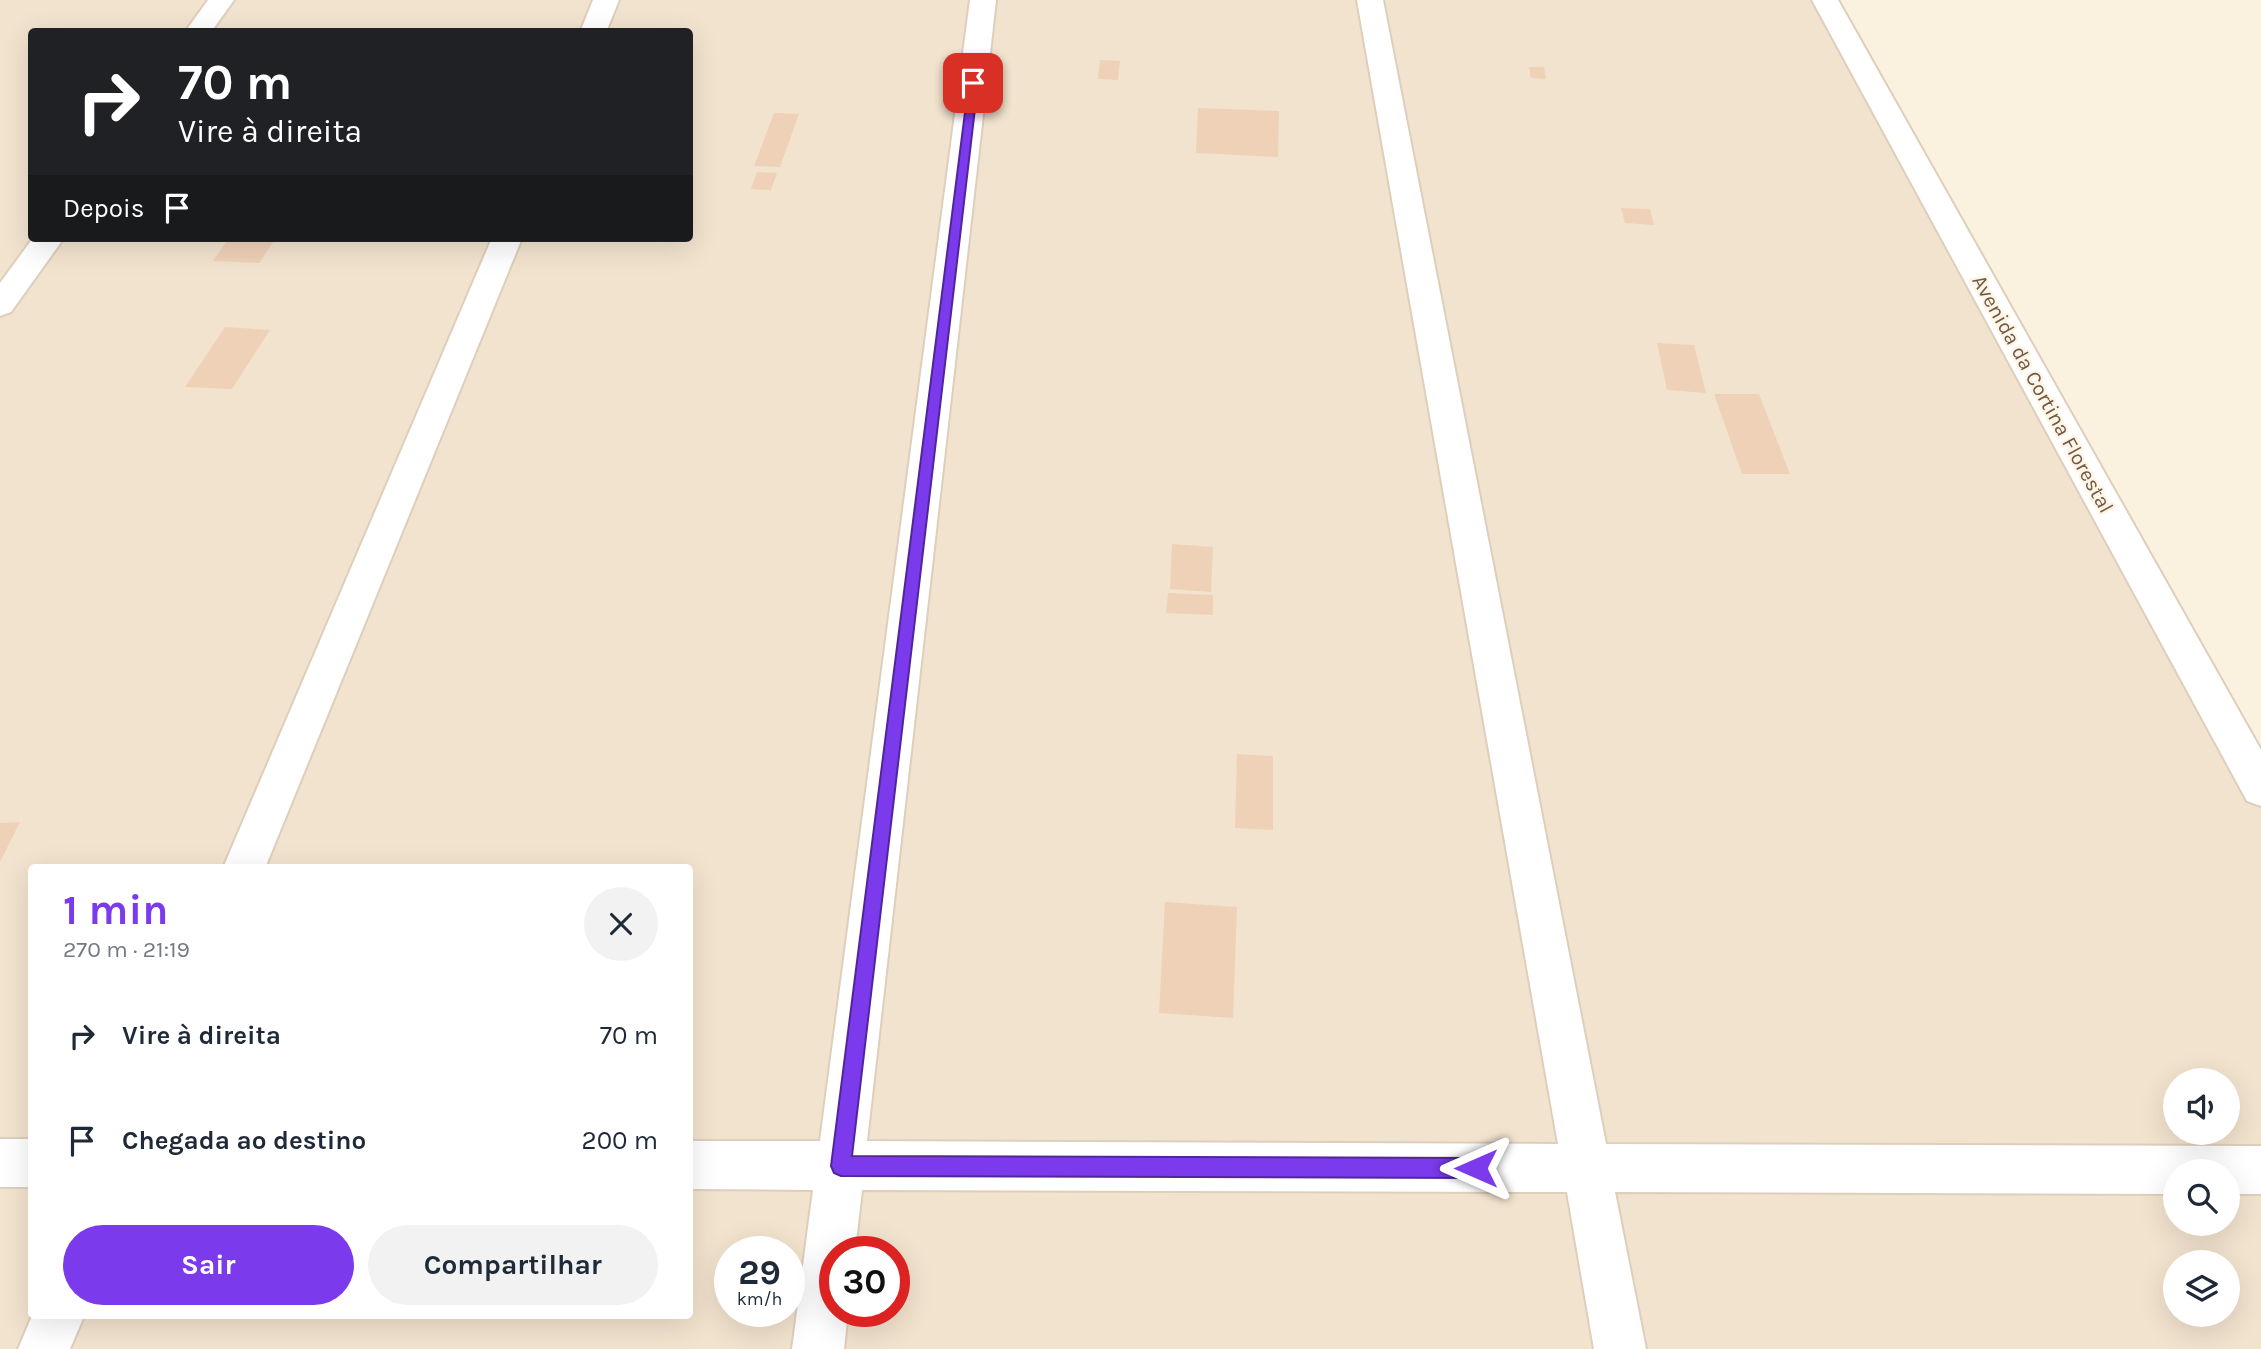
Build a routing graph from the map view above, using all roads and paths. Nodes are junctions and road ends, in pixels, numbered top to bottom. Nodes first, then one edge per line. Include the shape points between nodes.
1 (221, 0) edge
2 (606, 0) edge
3 (983, 0) edge
4 (1370, 0) edge
5 (1825, 0) edge
6 (201, 28) edge
7 (595, 28) edge
8 (46, 242) edge
9 (505, 242) edge
10 (0, 305) edge
11 (2261, 788) edge
12 (246, 864) edge
13 (0, 1163) edge
14 (28, 1163) edge
15 (693, 1165) edge
16 (841, 1166) junction
17 (1587, 1169) junction
18 (2261, 1170) edge
19 (57, 1319) edge
20 (44, 1349) edge
21 (818, 1349) edge
22 (1620, 1349) edge

1 - 6 street
2 - 7 street
3 - 16 street
4 - 17 street
5 - 11 street, Avenida da Cortina Florestal
8 - 10 street
9 - 12 street
13 - 14 street
15 - 16 street
16 - 17 street
16 - 21 street
17 - 18 street
17 - 22 street
19 - 20 street

